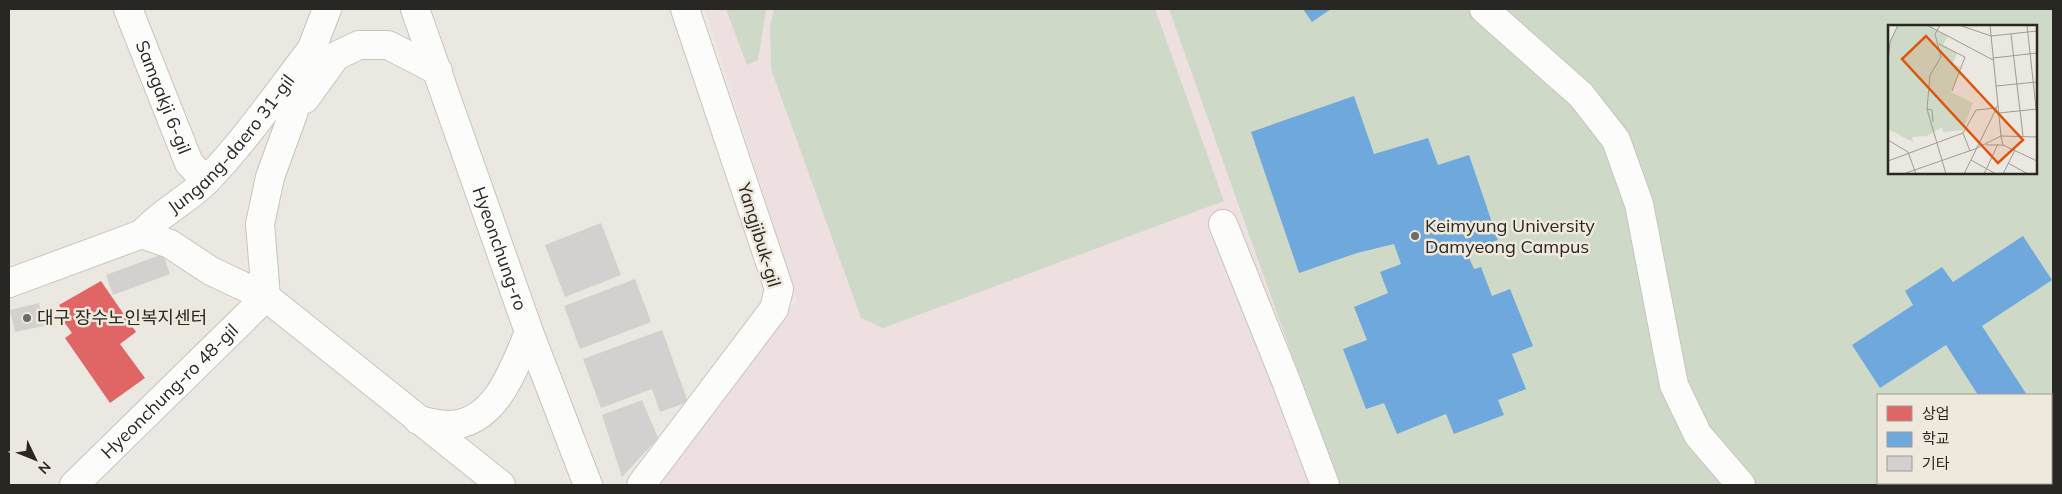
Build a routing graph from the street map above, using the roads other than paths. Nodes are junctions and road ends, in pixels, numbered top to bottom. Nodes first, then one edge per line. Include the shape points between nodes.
1 (128, 9) edge
2 (327, 9) edge
3 (415, 9) edge
4 (685, 9) edge
5 (1484, 9) edge
6 (312, 48) junction
7 (438, 71) junction
8 (294, 114) junction
9 (206, 181) junction
10 (1223, 224) dead end
11 (142, 234) junction
12 (9, 283) edge
13 (266, 297) junction
14 (529, 332) junction
15 (418, 420) junction
16 (74, 485) edge
17 (501, 485) edge
18 (588, 485) edge
19 (641, 485) edge
20 (1325, 485) edge
21 (1741, 485) edge

1 - 9 street, Samgakji 6-gil via 189,162
2 - 6 street, Jungang-daero 31-gil
3 - 7 street, Hyeonchung-ro
4 - 19 street, Yangjibuk-gil via 780,290 774,309
5 - 21 street via 1581,95 1616,140 1639,204 1674,385 1698,436
6 - 8 street, Jungang-daero 31-gil
6 - 9 street, Jungang-daero 31-gil via 249,132
7 - 8 street via 388,45 359,45 336,56
7 - 14 street, Hyeonchung-ro
8 - 13 street, Jungang-daero 31-gil via 270,177 260,224
9 - 11 street, Jungang-daero 31-gil via 155,219
10 - 20 street
11 - 12 street, Jungang-daero 31-gil
11 - 13 street via 170,244 211,271
13 - 15 street
13 - 16 street, Hyeonchung-ro 48-gil
14 - 15 street via 513,372 495,402 474,418 449,425
14 - 18 street, Hyeonchung-ro
15 - 17 street

